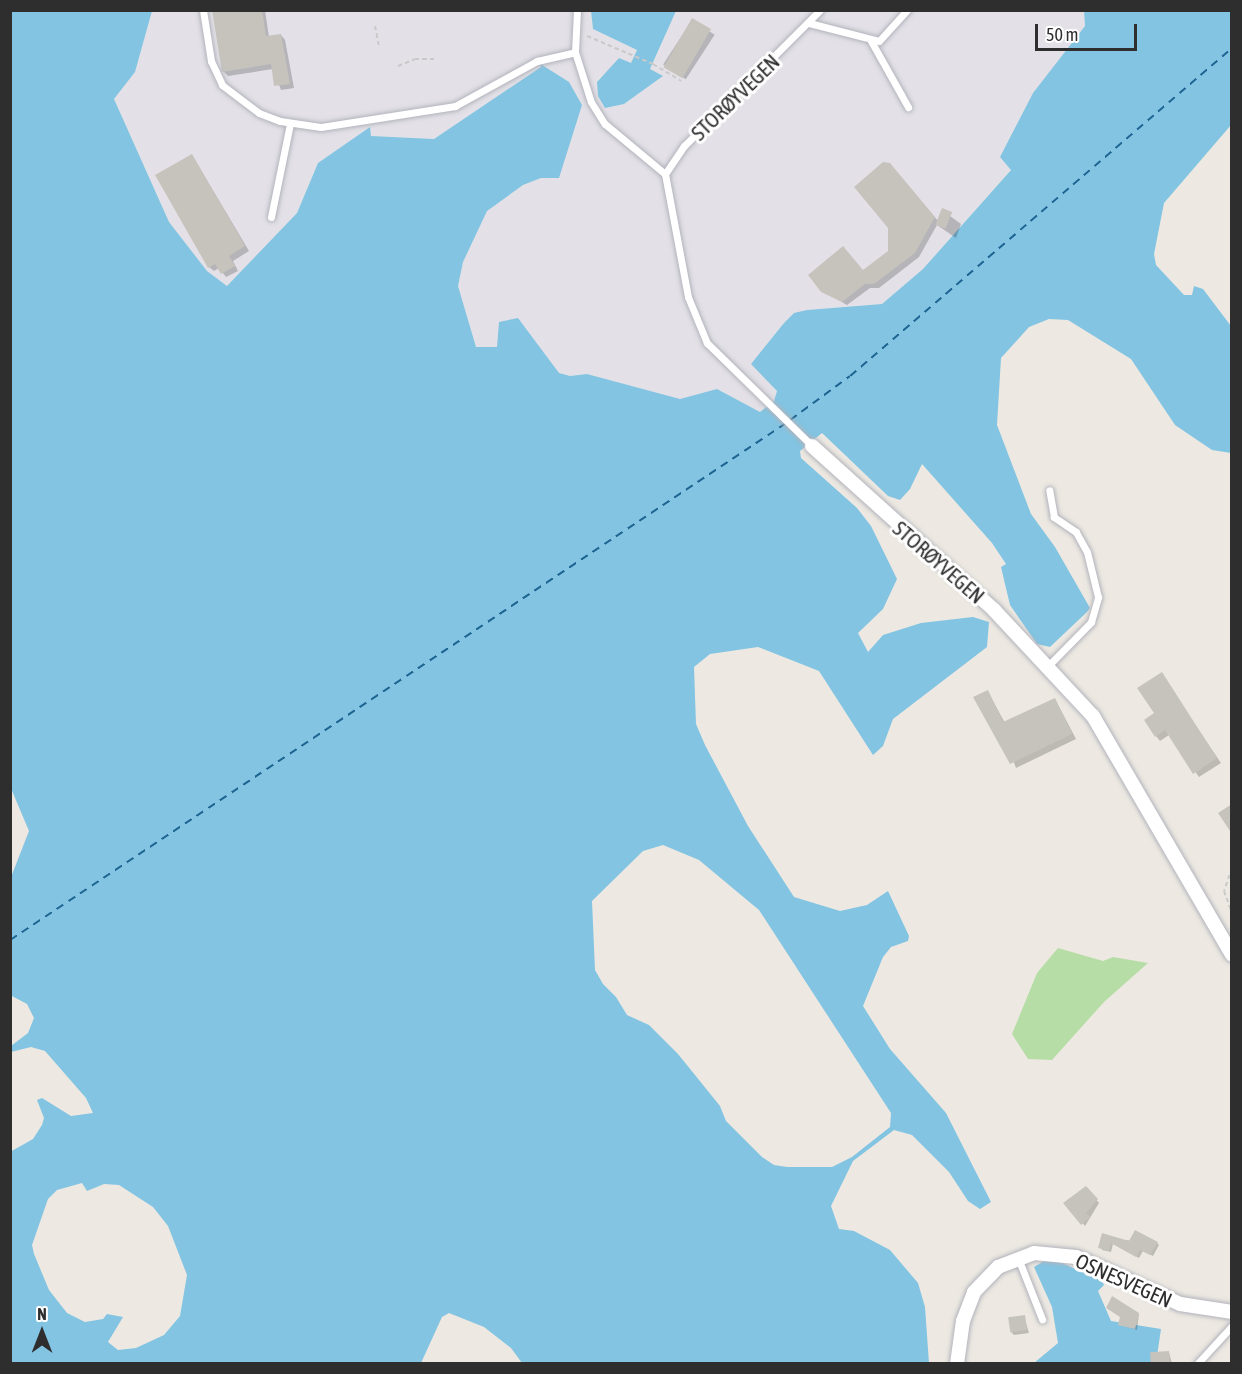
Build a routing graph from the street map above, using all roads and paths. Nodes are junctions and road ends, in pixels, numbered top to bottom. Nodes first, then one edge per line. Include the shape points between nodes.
1 (203, 10) edge
2 (577, 10) edge
3 (820, 10) edge
4 (907, 10) edge
5 (809, 23) junction
6 (375, 26) dead end
7 (575, 32) junction
8 (871, 41) junction
9 (379, 46) dead end
10 (575, 52) junction
11 (436, 59) dead end
12 (398, 66) dead end
13 (681, 81) dead end
14 (908, 107) dead end
15 (290, 124) junction
16 (665, 174) junction
17 (271, 217) dead end
18 (812, 446) joint
19 (1049, 490) dead end
20 (1047, 667) junction
21 (1232, 868) edge
22 (1232, 913) edge
23 (1232, 955) edge
24 (1018, 1258) junction
25 (1232, 1312) edge
26 (1042, 1319) dead end
27 (1232, 1326) edge
28 (957, 1364) edge
29 (1197, 1364) edge

1 - 15 lane via 211,61 222,85 259,113
2 - 7 lane
3 - 5 lane, STORØYVEGEN
4 - 8 lane via 886,37
5 - 8 lane
5 - 16 lane, STORØYVEGEN via 684,146
6 - 9 path
7 - 10 lane
7 - 13 path via 653,64
8 - 14 lane
10 - 15 lane via 537,61 455,106 321,127
10 - 16 lane via 591,102 605,124
11 - 12 path via 416,59
15 - 17 lane
16 - 18 lane, STORØYVEGEN via 694,319 707,343
18 - 20 street, STORØYVEGEN via 994,610
19 - 20 lane via 1054,517 1076,532 1087,552 1098,597 1091,622
20 - 23 street, STORØYVEGEN via 1106,732
21 - 22 path via 1224,891
24 - 25 street, OSNESVEGEN via 1046,1252 1068,1255 1168,1300
24 - 26 lane
24 - 28 street, OSNESVEGEN via 989,1274 974,1292 963,1321
27 - 29 lane

